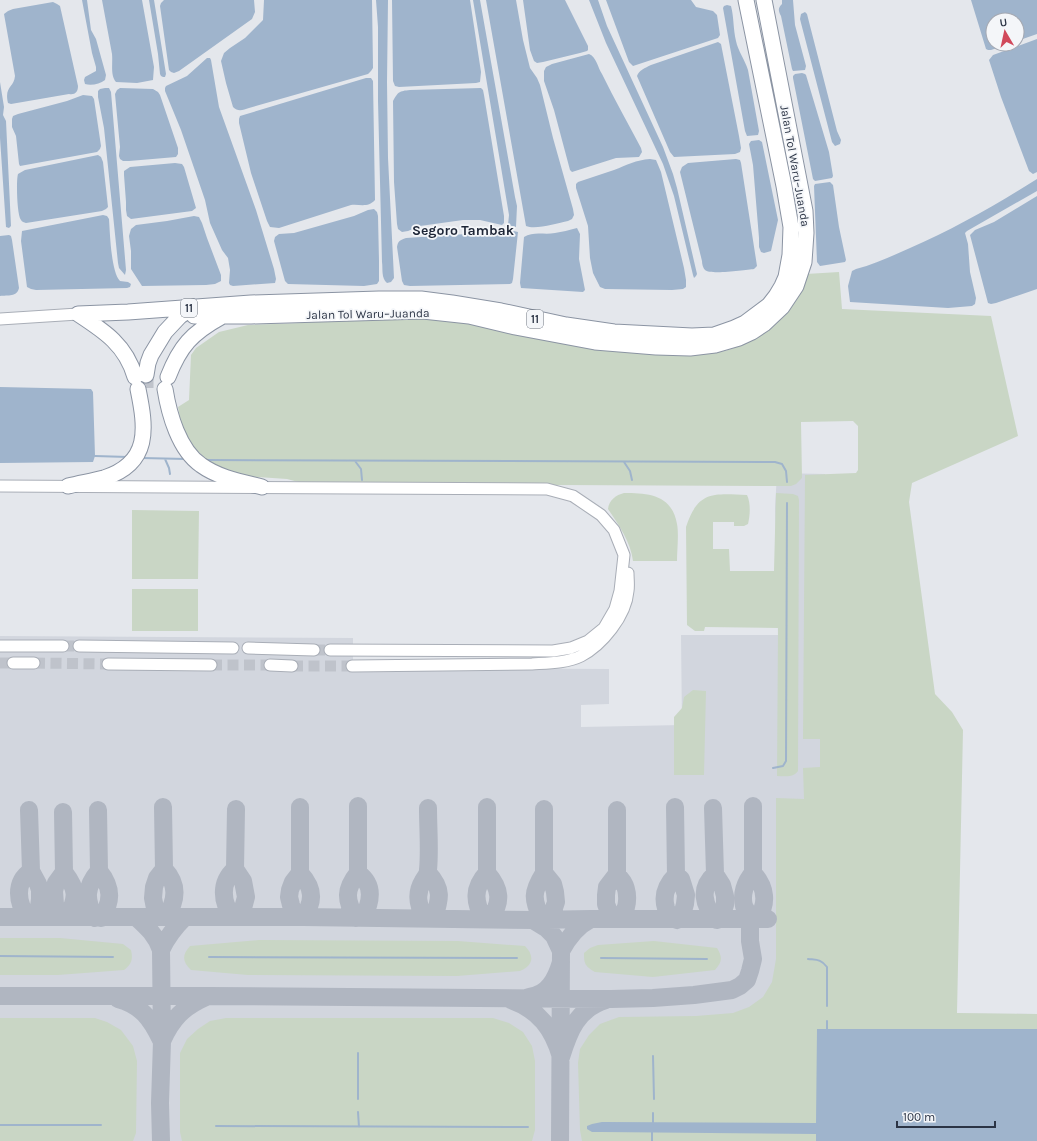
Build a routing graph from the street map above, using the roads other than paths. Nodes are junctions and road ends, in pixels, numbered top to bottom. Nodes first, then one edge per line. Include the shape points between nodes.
1 (746, 0) edge
2 (764, 0) edge
3 (793, 270) junction
4 (194, 307) junction
5 (128, 312) junction
6 (78, 314) junction
7 (180, 316) junction
8 (222, 317) junction
9 (0, 319) edge
10 (142, 382) junction
11 (0, 486) edge
12 (68, 486) junction
13 (262, 487) junction
14 (624, 555) junction
15 (0, 646) edge
16 (63, 646) tunnel mouth
17 (79, 646) tunnel mouth
18 (233, 648) dead end
19 (248, 648) dead end
20 (314, 650) tunnel mouth
21 (330, 650) tunnel mouth
22 (507, 652) junction
23 (13, 663) tunnel mouth
24 (34, 663) tunnel mouth
25 (108, 664) tunnel mouth
26 (532, 664) junction
27 (211, 665) tunnel mouth
28 (270, 666) tunnel mouth
29 (292, 666) tunnel mouth
30 (352, 666) tunnel mouth

1 - 3 highway, Jalan Tol Waru–Juanda / 11 via 790,220 790,255
2 - 3 highway, Jalan Tol Waru–Juanda / 11 via 805,211 804,262
3 - 4 highway, Jalan Tol Waru–Juanda / 11 via 776,296 754,317 714,335 614,332 566,326 501,311 421,299
3 - 8 highway, Jalan Tol Waru–Juanda / 11 via 796,286 782,307 764,324 728,342 690,348 595,342 470,316 423,311
4 - 5 highway, Jalan Tol Waru–Juanda / 11
4 - 7 highway
5 - 6 highway, Jalan Tol Waru–Juanda / 11
5 - 7 highway, Jalan Tol Waru–Juanda / 11 via 152,317
6 - 9 street
6 - 10 highway via 111,338 129,359
7 - 8 highway, Jalan Tol Waru–Juanda / 11
7 - 10 highway via 165,332 151,355
8 - 13 highway via 195,334 181,349 166,383 171,416 190,454 201,465 218,474
10 - 12 highway via 143,440 130,464 104,478
11 - 12 street
12 - 13 street
13 - 14 street via 547,489 573,496 601,515 614,530
14 - 22 street via 620,591 615,609 604,628 588,641 571,648
14 - 26 street via 628,572 628,592 622,612 610,632 580,657
15 - 16 street
17 - 18 street
19 - 20 street
21 - 22 street
22 - 26 street
23 - 24 street
25 - 27 street
26 - 30 street
28 - 29 street

